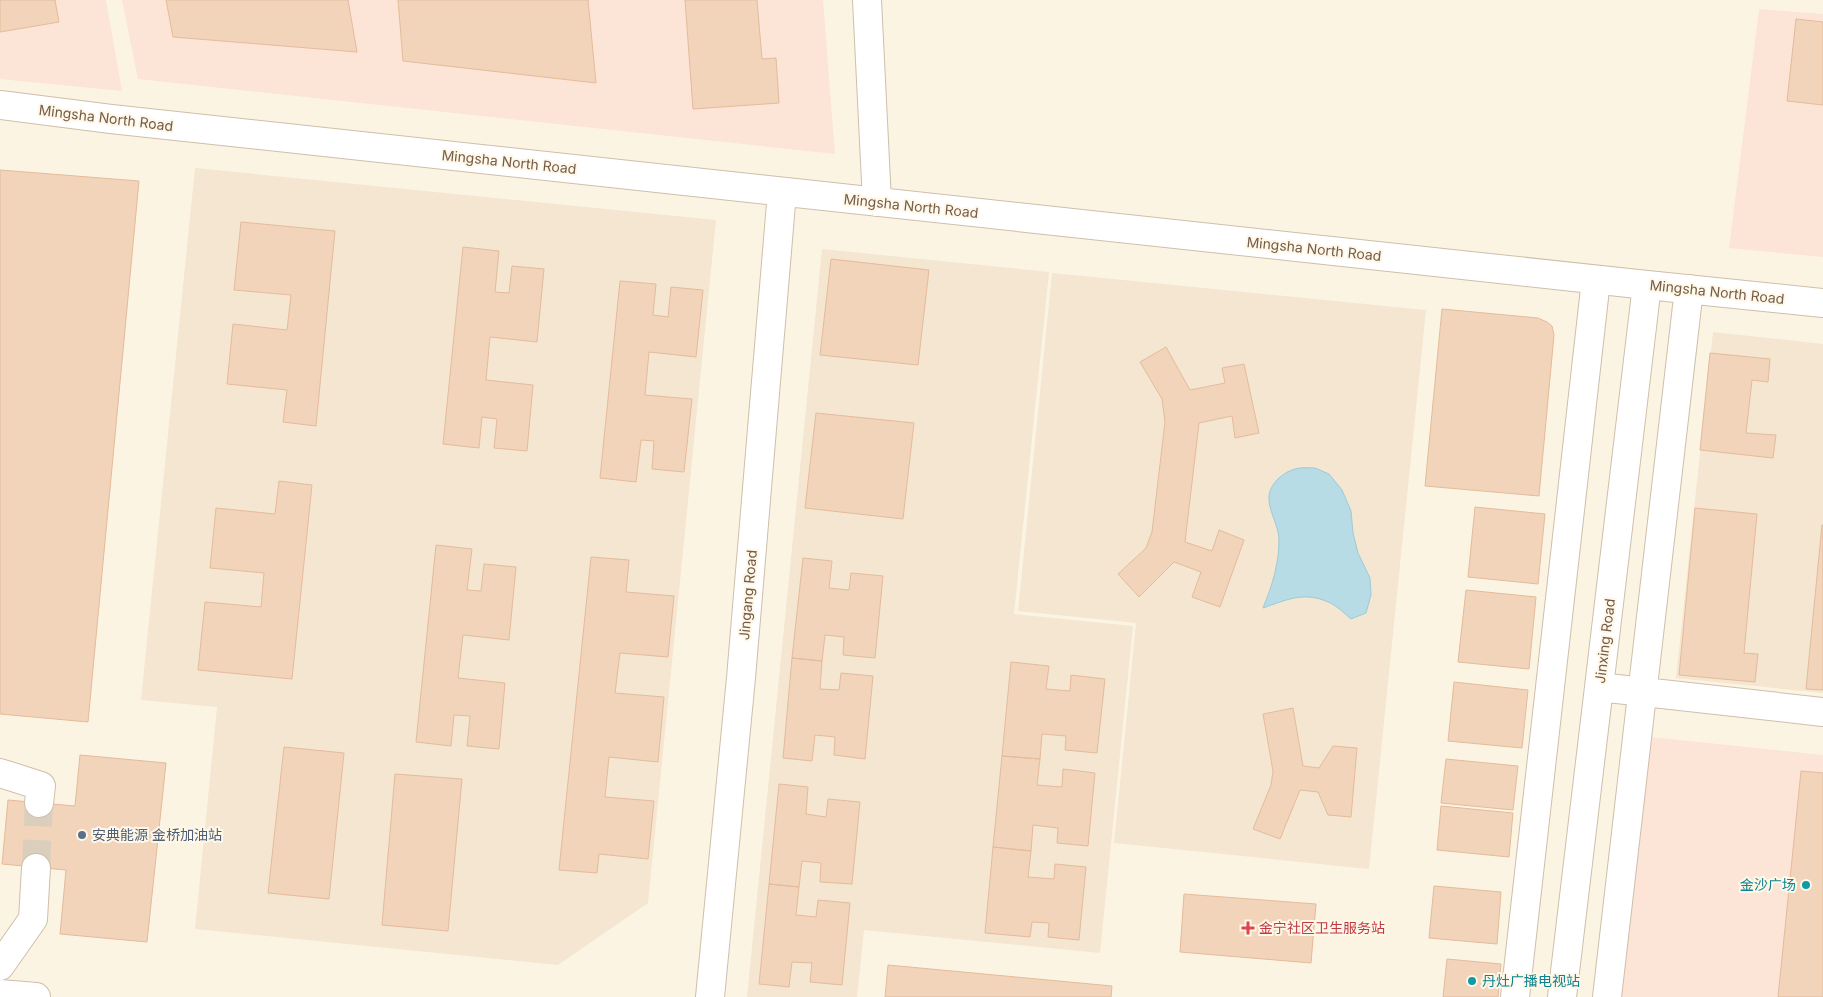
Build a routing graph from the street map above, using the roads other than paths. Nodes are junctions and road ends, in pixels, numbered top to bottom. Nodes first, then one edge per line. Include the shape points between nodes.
1 (867, 0) edge
2 (0, 105) edge
3 (782, 192) junction
4 (877, 202) junction
5 (1596, 280) junction
6 (1647, 285) junction
7 (1689, 289) junction
8 (1823, 303) edge
9 (1599, 687) junction
10 (1642, 691) junction
11 (1823, 712) edge
12 (0, 773) edge
13 (40, 803) tunnel mouth
14 (36, 868) tunnel mouth
15 (0, 966) edge
16 (0, 994) edge
17 (36, 997) edge
18 (710, 997) edge
19 (1515, 997) edge
20 (1562, 997) edge
21 (1607, 997) edge

1 - 4 street
2 - 3 street, Mingsha North Road via 111,120
3 - 4 street, Mingsha North Road
3 - 18 street, Jingang Road
4 - 5 street, Mingsha North Road
5 - 6 street, Mingsha North Road
5 - 19 street
6 - 7 street, Mingsha North Road
6 - 9 street, Jinxing Road
7 - 8 street, Mingsha North Road
7 - 10 street
9 - 10 street
9 - 20 street, Jinxing Road
10 - 11 street
10 - 21 street
12 - 13 street via 41,786
14 - 15 street via 33,919
16 - 17 street

